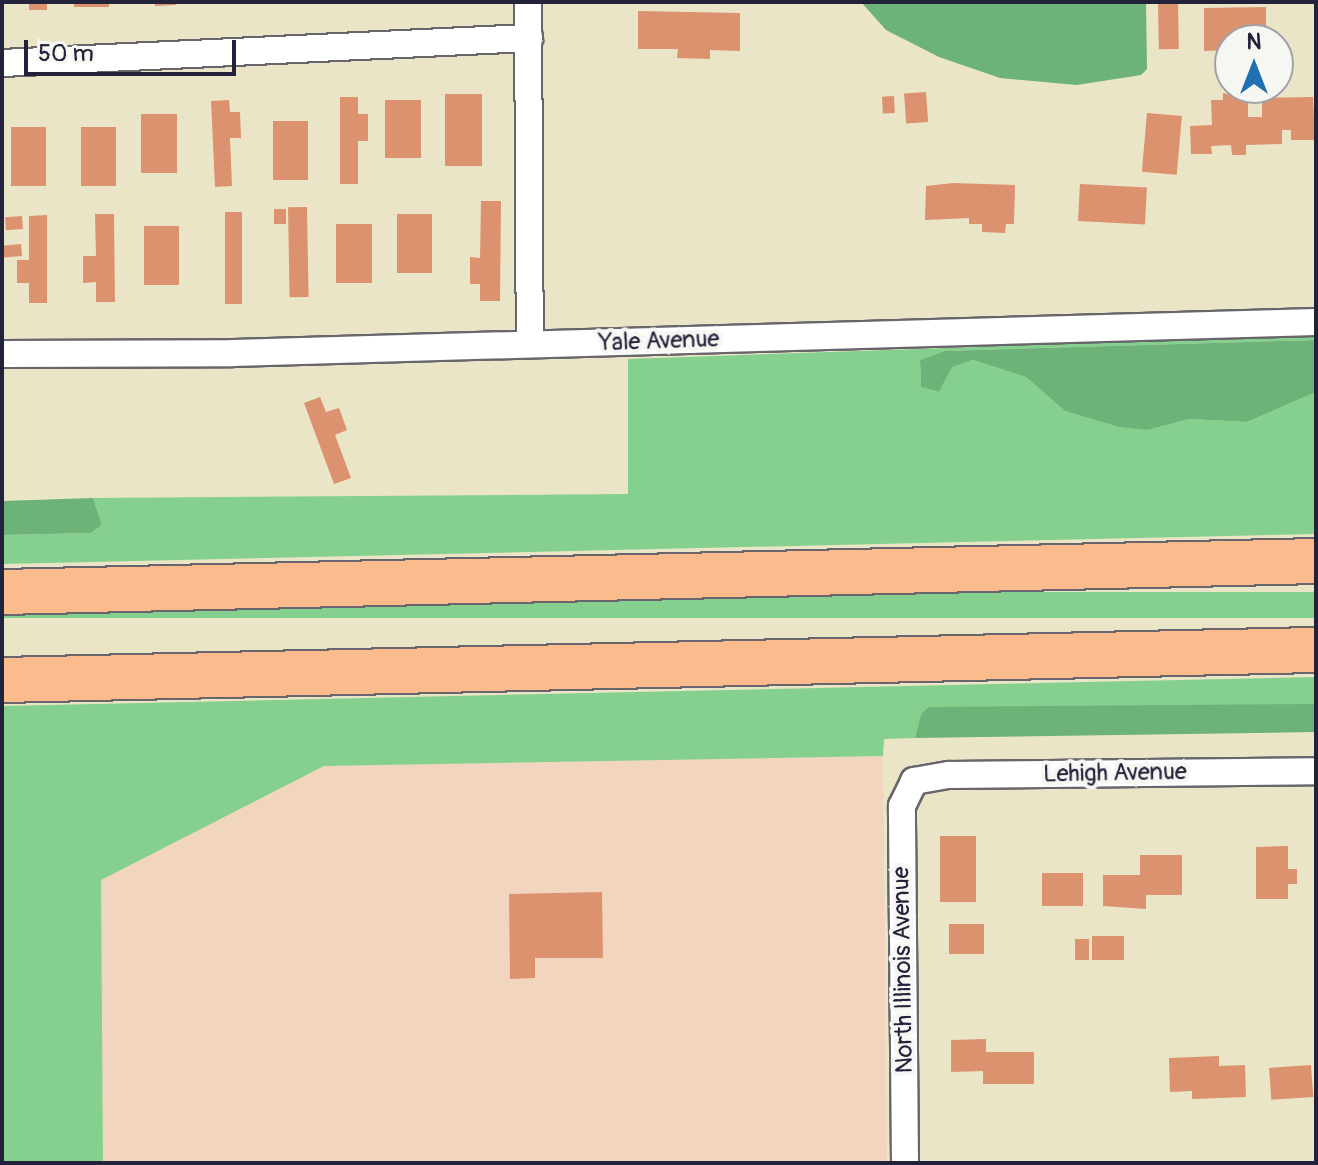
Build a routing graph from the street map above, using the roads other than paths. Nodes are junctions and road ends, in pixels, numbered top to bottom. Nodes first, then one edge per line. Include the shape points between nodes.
1 (528, 2) edge
2 (529, 38) junction
3 (2, 63) edge
4 (1316, 322) edge
5 (530, 344) junction
6 (2, 354) edge
7 (1316, 561) edge
8 (2, 592) edge
9 (1316, 650) edge
10 (2, 680) edge
11 (1316, 771) edge
12 (914, 781) joint
13 (905, 1163) edge

1 - 2 street
2 - 3 street
2 - 5 street
4 - 5 street, Yale Avenue
5 - 6 street, Yale Avenue
7 - 8 highway
9 - 10 highway
11 - 12 street, Lehigh Avenue via 949,775
12 - 13 street, North Illinois Avenue via 902,806

